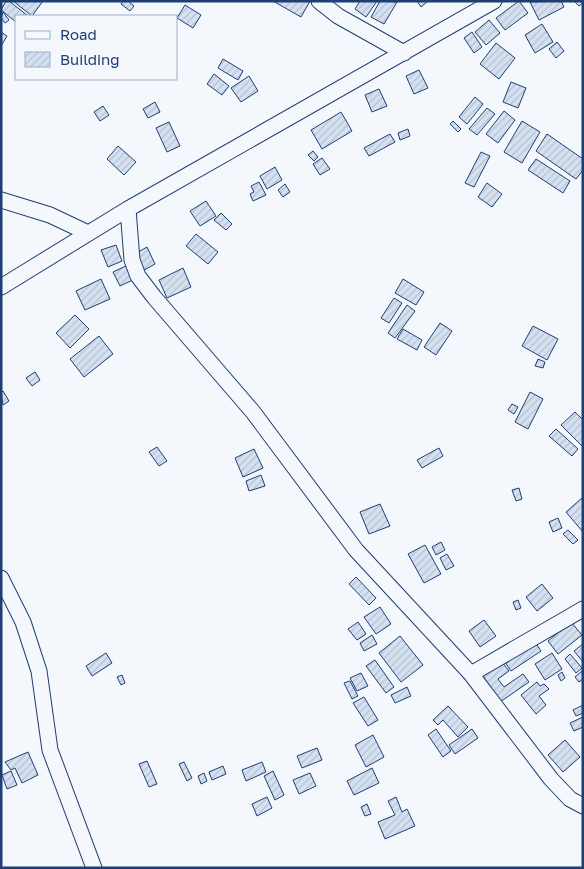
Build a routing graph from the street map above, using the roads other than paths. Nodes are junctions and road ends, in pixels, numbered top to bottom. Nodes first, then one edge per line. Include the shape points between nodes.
1 (319, 1) edge
2 (494, 1) edge
3 (404, 53) junction
4 (1, 200) edge
5 (128, 209) junction
6 (88, 233) junction
7 (1, 287) edge
8 (1, 578) edge
9 (583, 608) edge
10 (471, 674) junction
11 (583, 806) edge
12 (94, 868) edge

1 - 3 street via 338,16
2 - 3 street
3 - 5 street
4 - 6 street via 50,215
5 - 6 street
5 - 10 street via 132,260 138,276 252,412 356,550
6 - 7 street
8 - 12 street via 23,622 39,671 50,750
9 - 10 street
10 - 11 street via 551,779 570,799

